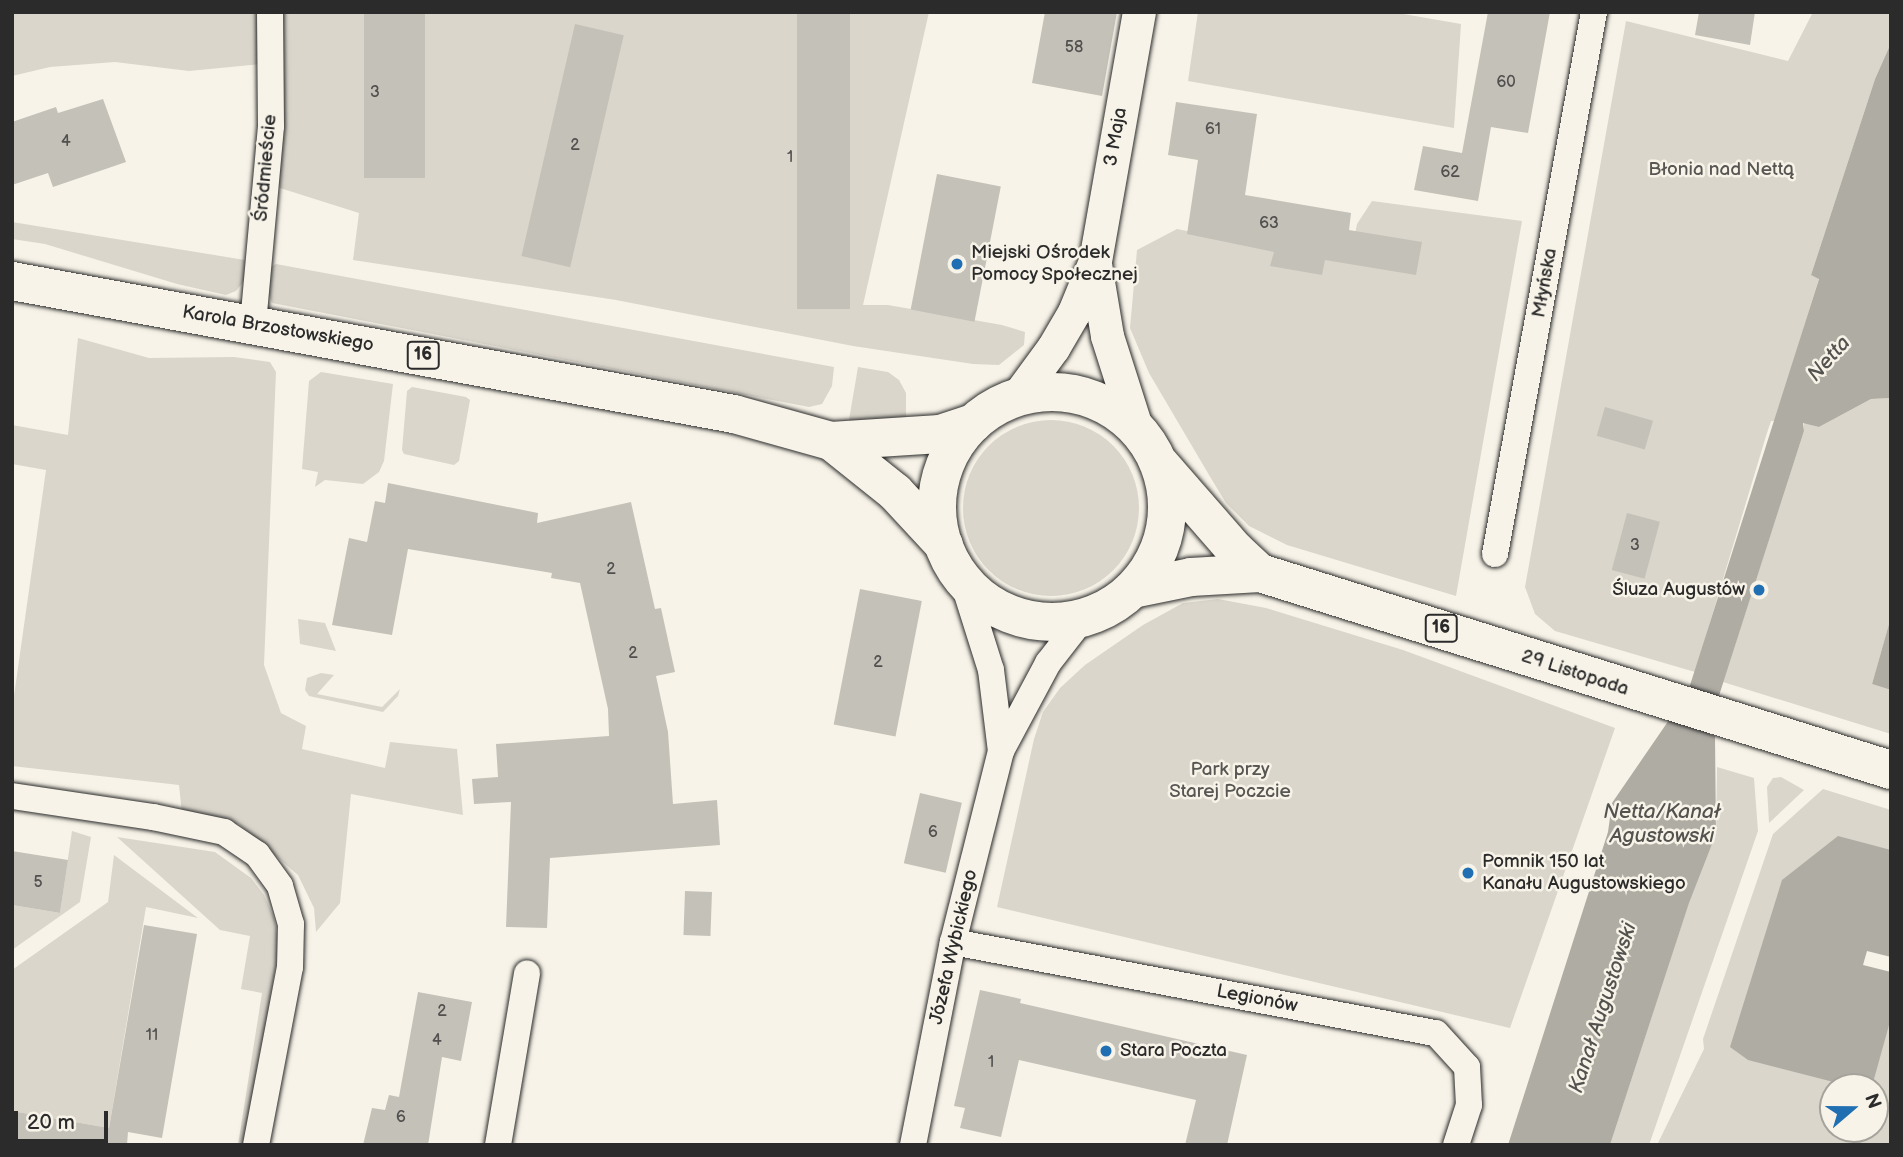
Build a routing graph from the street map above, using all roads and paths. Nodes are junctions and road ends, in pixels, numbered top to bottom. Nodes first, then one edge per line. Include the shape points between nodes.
1 (271, 12) edge
2 (1139, 12) edge
3 (1594, 12) edge
4 (1095, 261) junction
5 (12, 281) edge
6 (253, 324) junction
7 (1017, 397) junction
8 (973, 423) junction
9 (1136, 427) junction
10 (831, 441) junction
11 (1158, 463) junction
12 (944, 545) junction
13 (1495, 554) dead end
14 (1260, 573) junction
15 (962, 578) junction
16 (1133, 589) junction
17 (1083, 618) junction
18 (1001, 751) junction
19 (1891, 770) edge
20 (12, 796) edge
21 (953, 942) junction
22 (527, 974) dead end
23 (256, 1145) edge
24 (498, 1145) edge
25 (913, 1145) edge
26 (1456, 1145) edge

1 - 6 street, Śródmieście via 271,126
2 - 4 street, 3 Maja
3 - 13 street, Młyńska
4 - 7 street, 3 Maja via 1074,312
4 - 9 street, 3 Maja via 1107,336
5 - 6 main road, Karola Brzostowskiego / 16
6 - 10 main road, Karola Brzostowskiego / 16 via 734,414
7 - 8 main road
7 - 9 main road via 1048,392 1081,395 1110,407
8 - 10 main road, Karola Brzostowskiego / 16 via 922,437
8 - 12 main road via 948,459 941,480 937,501
9 - 11 main road
10 - 12 main road, Karola Brzostowskiego / 16 via 895,492
11 - 14 main road, 29 Listopada / 16
11 - 16 main road via 1166,489 1162,543
12 - 15 main road
14 - 16 main road, 29 Listopada / 16 via 1191,577
14 - 19 main road, 29 Listopada / 16
15 - 17 main road via 1008,613 1045,622
15 - 18 street, Józefa Wybickiego via 990,670
16 - 17 main road via 1110,607
17 - 18 street, Józefa Wybickiego via 1048,663
18 - 21 street, Józefa Wybickiego
20 - 23 street via 224,832 257,854 280,886 291,924 290,967
21 - 25 street, Józefa Wybickiego
21 - 26 street, Legionów via 1436,1033 1467,1067 1469,1105
22 - 24 street

